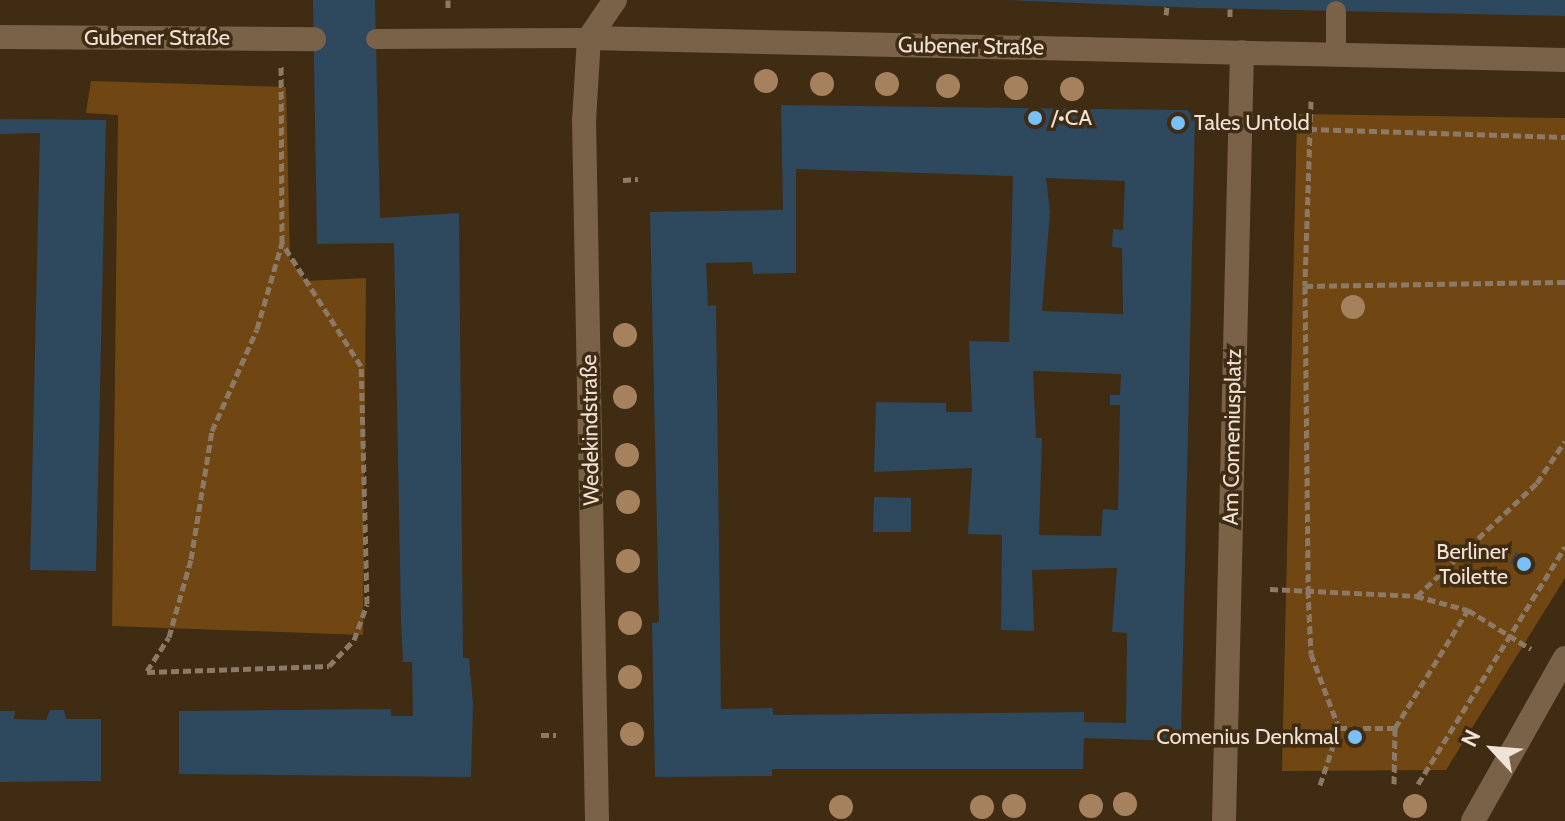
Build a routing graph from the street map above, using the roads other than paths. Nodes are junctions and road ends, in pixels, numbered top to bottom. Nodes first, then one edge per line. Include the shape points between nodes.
1 (615, 0) edge
2 (1336, 11) dead end
3 (0, 37) edge
4 (589, 38) junction
5 (314, 39) dead end
6 (376, 39) dead end
7 (1242, 52) junction
8 (1336, 54) junction
9 (1565, 60) edge
10 (1565, 658) edge
11 (597, 821) edge
12 (1224, 821) edge
13 (1473, 821) edge

1 - 4 street
2 - 8 lane
3 - 5 street, Gubener Straße
4 - 6 lane, Gubener Straße
4 - 7 street, Gubener Straße
4 - 11 street, Wedekindstraße via 585,179
7 - 8 street, Gubener Straße
7 - 12 street, Am Comeniusplatz
8 - 9 street, Gubener Straße
10 - 13 street

